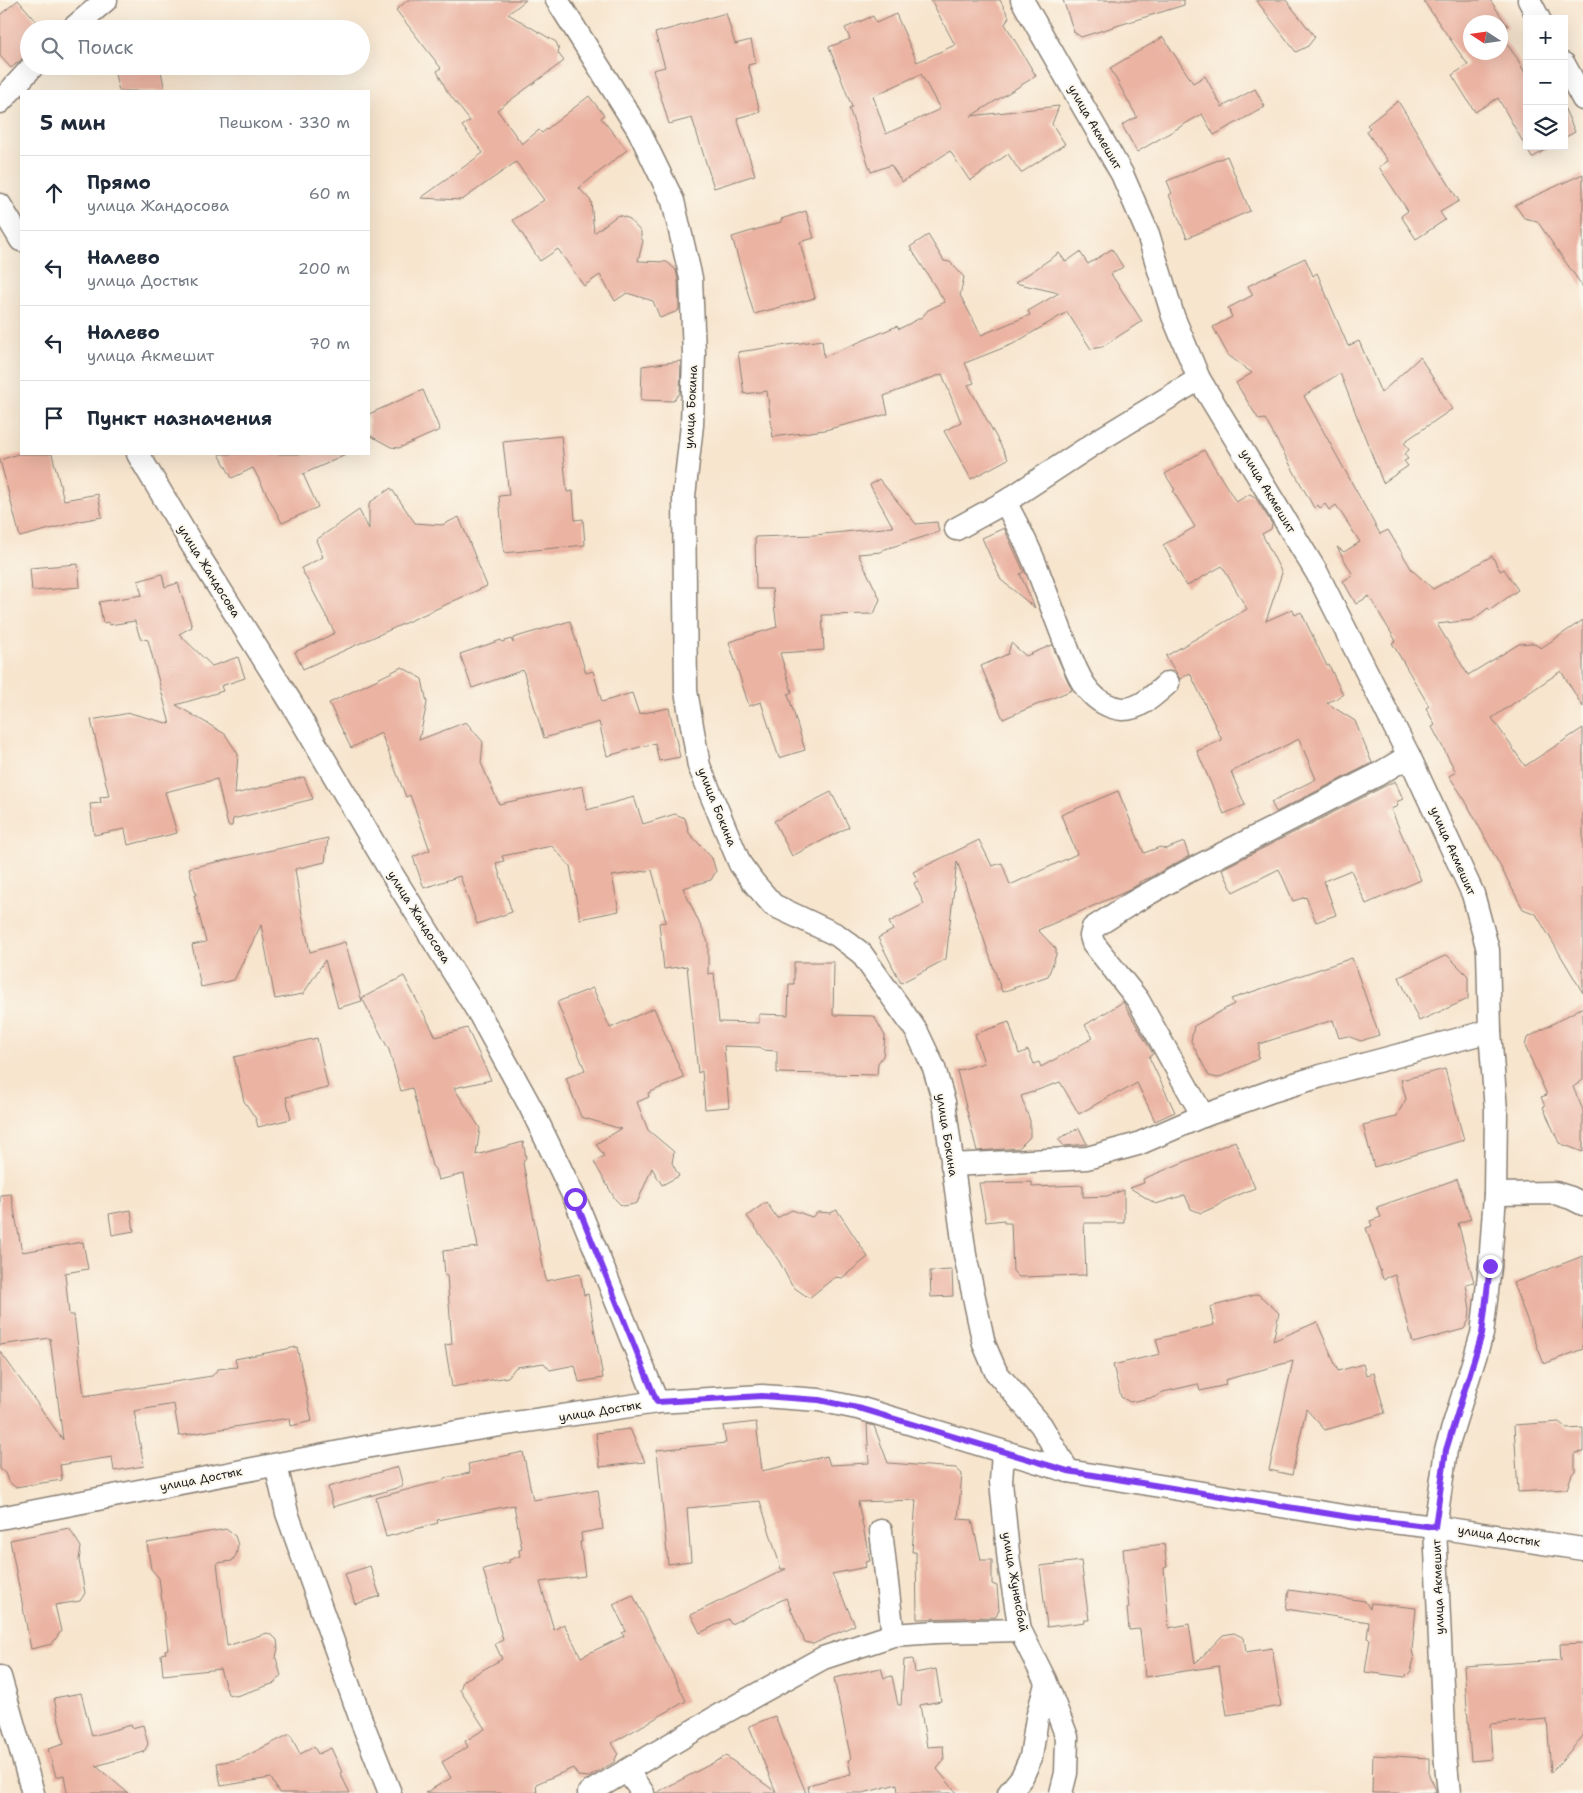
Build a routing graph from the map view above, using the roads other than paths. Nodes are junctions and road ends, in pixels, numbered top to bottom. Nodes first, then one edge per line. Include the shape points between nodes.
1 (106, 0) edge
2 (557, 0) edge
3 (1022, 0) edge
4 (1529, 0) edge
5 (1537, 15) edge
6 (83, 20) edge
7 (1568, 71) edge
8 (25, 75) edge
9 (1583, 99) edge
10 (0, 102) edge
11 (0, 205) edge
12 (20, 238) edge
13 (1198, 379) junction
14 (139, 455) edge
15 (1005, 502) junction
16 (956, 528) dead end
17 (1168, 683) dead end
18 (1409, 756) junction
19 (1490, 1031) junction
20 (1203, 1116) junction
21 (952, 1165) junction
22 (1495, 1194) junction
23 (1583, 1204) edge
24 (657, 1402) junction
25 (1003, 1452) junction
26 (276, 1465) junction
27 (1068, 1471) junction
28 (0, 1518) edge
29 (1435, 1527) junction
30 (881, 1531) dead end
31 (1583, 1549) edge
32 (1020, 1630) junction
33 (893, 1635) junction
34 (0, 1677) edge
35 (1046, 1684) junction
36 (627, 1770) junction
37 (33, 1793) edge
38 (390, 1793) edge
39 (588, 1793) edge
40 (643, 1793) edge
41 (1009, 1793) edge
42 (1061, 1793) edge
43 (1450, 1793) edge

1 - 6 street
2 - 21 street, улица Бокина via 638,129 673,201 691,278 692,424 684,496 686,691 699,766 740,864 754,883 773,906 837,935 861,953 917,1032 934,1068 944,1102
3 - 13 street, улица Акмешит via 1122,174 1148,234 1173,316
4 - 5 street
7 - 9 street
8 - 10 street
11 - 12 street
13 - 15 street
13 - 18 street, улица Акмешит via 1318,573
14 - 24 street, улица Жандосова via 480,1015 512,1073 575,1199
15 - 16 street
15 - 17 street via 1038,570 1076,669 1088,691 1099,701 1122,709 1135,707
18 - 19 street, улица Акмешит via 1473,894 1488,950
18 - 20 street via 1185,873 1093,928 1093,943 1138,1000
19 - 20 street via 1312,1078
19 - 22 street, улица Акмешит via 1496,1111
20 - 21 street via 1138,1144 1087,1158
21 - 27 street, улица Бокина via 964,1255 984,1344 996,1372 1041,1425
22 - 23 street via 1555,1193
22 - 29 street, улица Акмешит via 1482,1334 1446,1450
24 - 25 street, улица Достык via 762,1396 819,1400 862,1409
24 - 26 street, улица Достык via 390,1443
25 - 27 street, улица Достык
25 - 32 street, улица Жунысбай via 1001,1482 1006,1536
26 - 28 street, улица Достык
26 - 38 street via 287,1513
27 - 29 street, улица Достык via 1340,1516
29 - 31 street, улица Достык
29 - 43 street, улица Акмешит via 1445,1754
30 - 33 street
32 - 33 street
32 - 35 street, улица Жунысбай
33 - 36 street via 823,1658
34 - 37 street
35 - 41 street via 1031,1757 1022,1777
35 - 42 street, улица Жунысбай via 1067,1737 1066,1773
36 - 39 street
36 - 40 street

